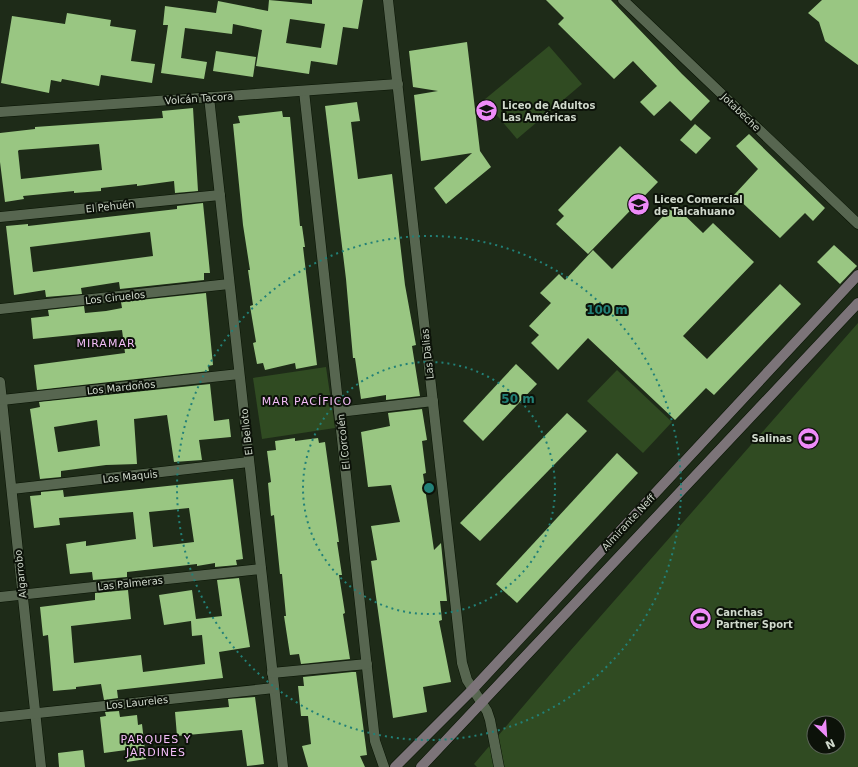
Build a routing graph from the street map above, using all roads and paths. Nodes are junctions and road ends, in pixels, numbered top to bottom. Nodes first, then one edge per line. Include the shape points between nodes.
1 (388, 0) edge
2 (623, 0) edge
3 (398, 84) junction
4 (304, 91) junction
5 (209, 97) junction
6 (0, 112) edge
7 (220, 195) junction
8 (0, 217) edge
9 (858, 224) edge
10 (858, 276) edge
11 (229, 284) junction
12 (858, 303) edge
13 (0, 309) edge
14 (239, 374) junction
15 (0, 382) edge
16 (2, 400) junction
17 (433, 401) junction
18 (339, 412) junction
19 (249, 462) junction
20 (5, 478) edge
21 (12, 489) junction
22 (261, 569) junction
23 (23, 594) junction
24 (0, 597) edge
25 (367, 664) junction
26 (272, 674) junction
27 (274, 688) junction
28 (472, 690) junction
29 (482, 703) junction
30 (35, 713) junction
31 (0, 717) edge
32 (424, 766) edge
33 (41, 767) edge
34 (282, 767) edge
35 (384, 767) edge
36 (396, 767) edge
37 (499, 767) edge

1 - 3 street, Las Dalias
2 - 9 street, Jotabeche
3 - 4 street, Volcán Tacora
3 - 17 street, Las Dalias
4 - 5 street, Volcán Tacora
4 - 18 street, El Corcolén
5 - 6 street, Volcán Tacora
5 - 7 street, El Belloto
7 - 8 street, El Pehuén
7 - 11 street, El Belloto
10 - 28 street, Almirante Neff
11 - 13 street, Los Ciruelos
11 - 14 street, El Belloto
12 - 29 street, Almirante Neff
14 - 16 street, Los Mardoños
14 - 19 street, El Belloto
15 - 16 street, Algarrobo
16 - 20 street, Algarrobo
17 - 18 street
17 - 28 street, Las Dalias via 462,663
18 - 25 street, El Corcolén
19 - 21 street, Los Maquis
19 - 22 street, El Belloto
20 - 21 street, Algarrobo
21 - 23 street, Algarrobo
22 - 23 street, Las Palmeras
22 - 26 street, El Belloto
23 - 24 street, Las Palmeras
23 - 30 street, Algarrobo
25 - 26 street
25 - 35 street, El Corcolén via 376,741
26 - 27 street, El Belloto
27 - 30 street, Los Laureles
27 - 34 street, El Belloto
28 - 29 street, Las Dalias
28 - 36 street, Almirante Neff
29 - 32 street, Almirante Neff
29 - 37 street, Las Dalias via 490,720
30 - 31 street, Los Laureles
30 - 33 street, Algarrobo

